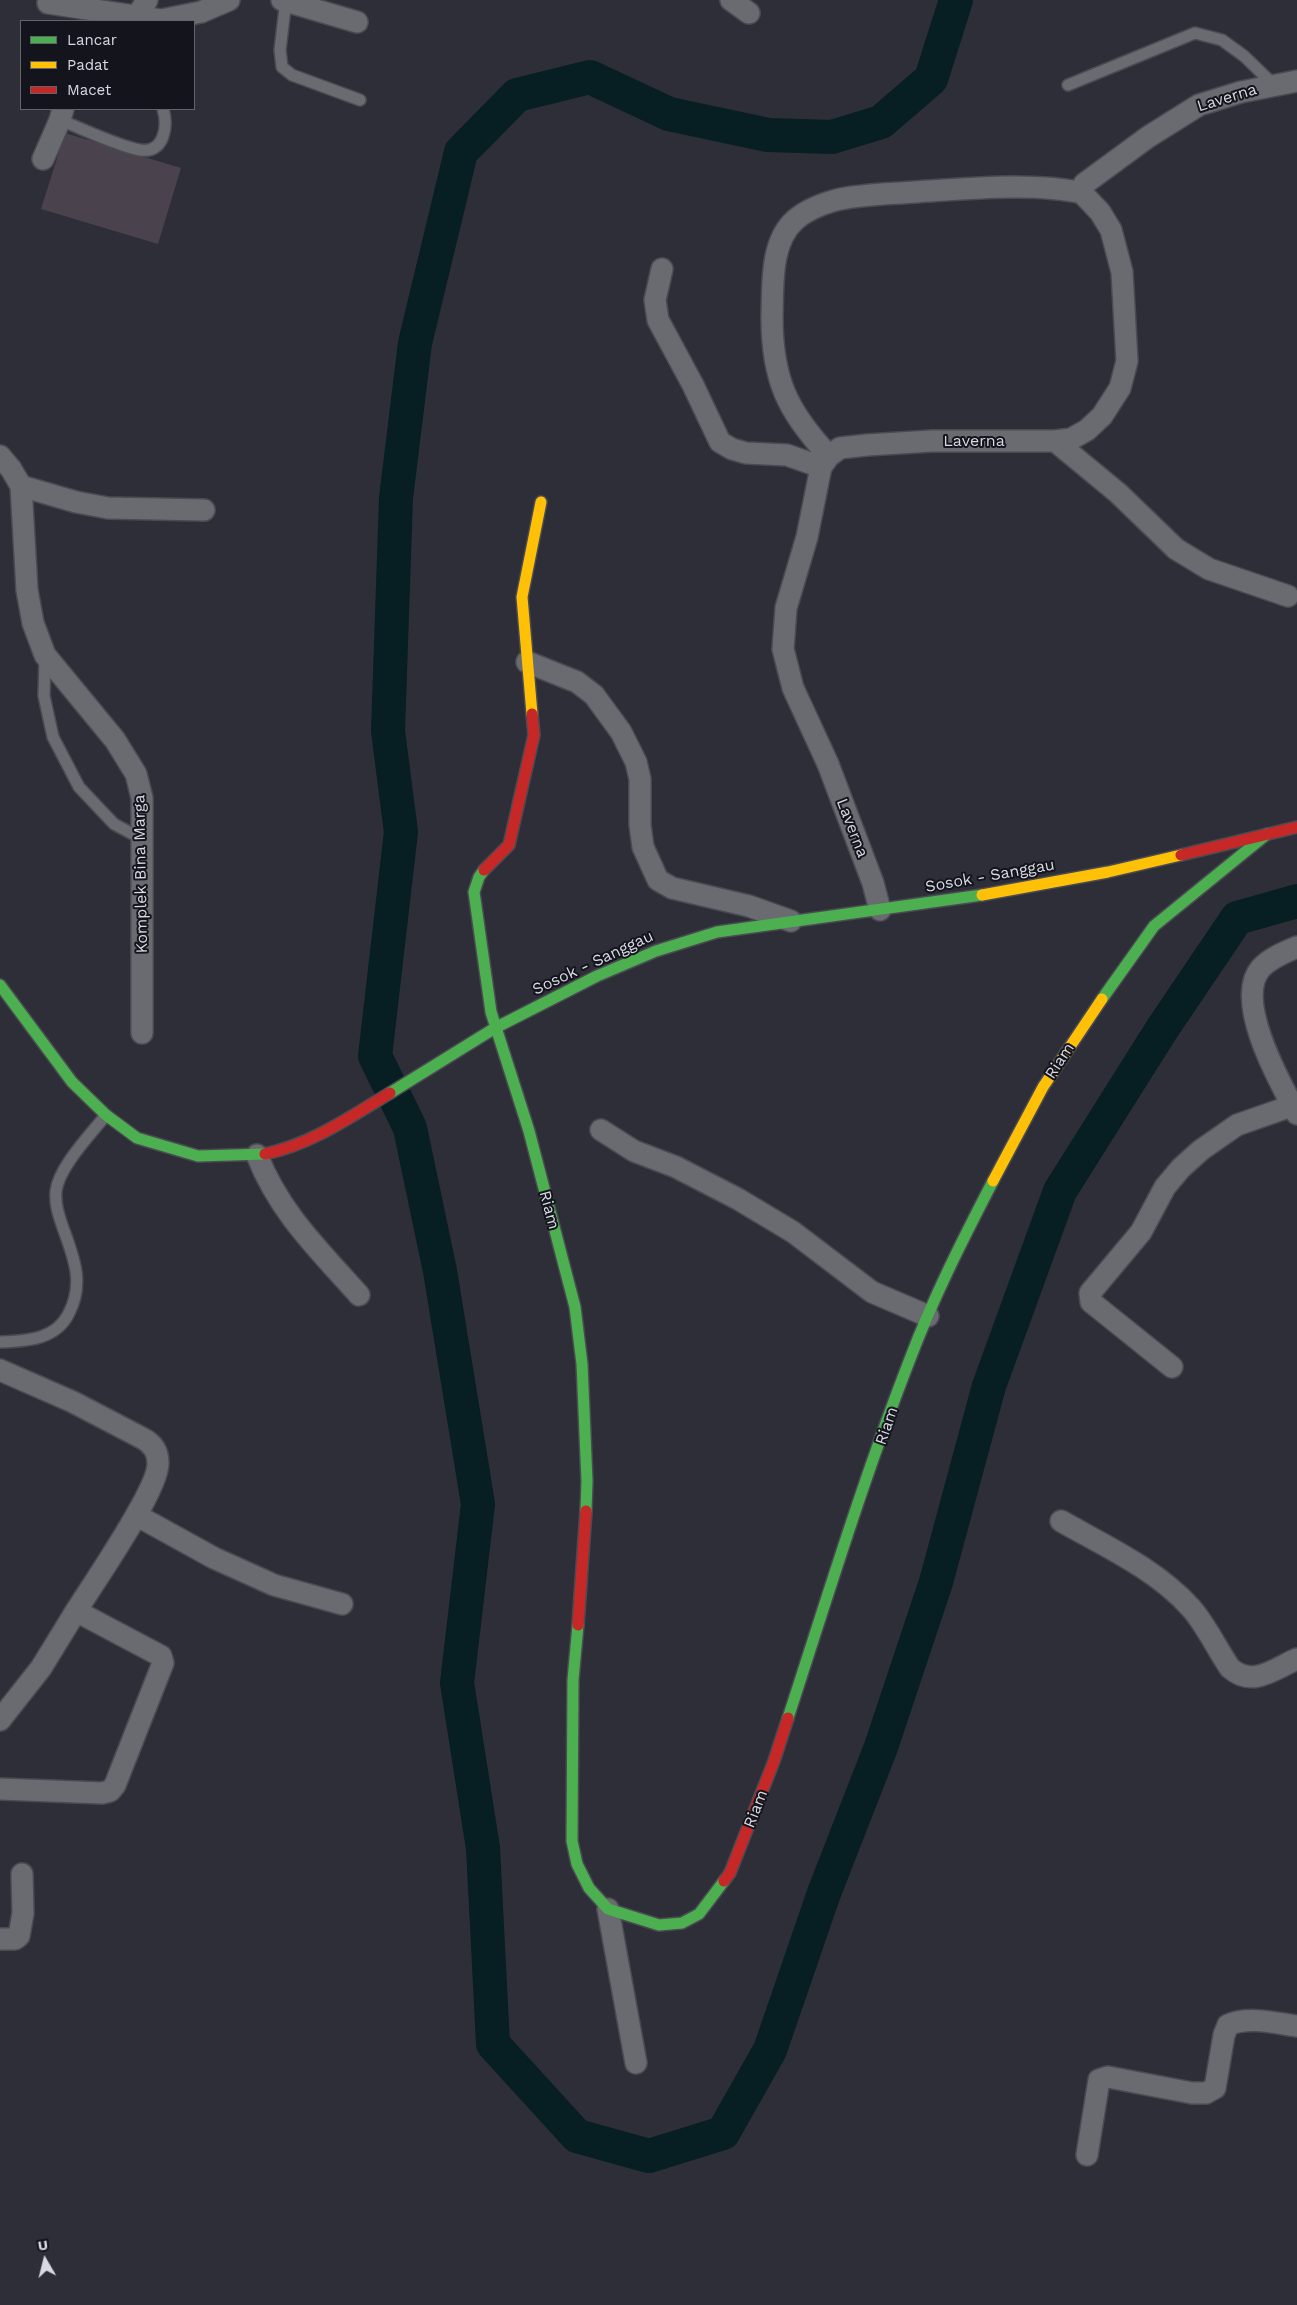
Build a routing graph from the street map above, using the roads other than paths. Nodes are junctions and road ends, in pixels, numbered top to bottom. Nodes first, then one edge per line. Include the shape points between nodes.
1 (229, 0) edge
2 (282, 0) edge
3 (286, 0) edge
4 (731, 0) edge
5 (42, 2) edge
6 (142, 9) edge
7 (749, 13) dead end
8 (59, 20) edge
9 (358, 22) dead end
10 (1297, 81) edge
11 (1068, 85) dead end
12 (1274, 85) junction
13 (360, 100) dead end
14 (163, 110) edge
15 (61, 115) edge
16 (43, 160) dead end
17 (1082, 193) junction
18 (662, 270) dead end
19 (1055, 441) junction
20 (0, 456) edge
21 (825, 462) junction
22 (21, 486) junction
23 (541, 502) dead end
24 (204, 510) dead end
25 (1288, 596) dead end
26 (45, 655) junction
27 (527, 662) junction
28 (1297, 827) edge
29 (1268, 834) junction
30 (142, 839) junction
31 (880, 910) junction
32 (792, 921) junction
33 (1297, 947) edge
34 (0, 986) edge
35 (495, 1028) junction
36 (142, 1033) dead end
37 (1295, 1108) edge
38 (106, 1115) junction
39 (601, 1130) dead end
40 (257, 1155) junction
41 (359, 1295) dead end
42 (928, 1316) junction
43 (0, 1342) edge
44 (1172, 1367) dead end
45 (0, 1370) edge
46 (136, 1515) junction
47 (1061, 1521) dead end
48 (342, 1604) dead end
49 (76, 1611) junction
50 (1297, 1658) edge
51 (0, 1720) edge
52 (0, 1789) edge
53 (22, 1874) dead end
54 (608, 1909) junction
55 (0, 1939) edge
56 (1297, 2026) edge
57 (636, 2064) dead end
58 (1087, 2155) dead end

1 - 6 street via 184,17 161,20
2 - 3 street
3 - 9 street
3 - 13 lane via 280,50 282,67 292,76
4 - 7 street
5 - 6 street
5 - 8 street
10 - 12 street, Laverna
11 - 12 lane via 1195,33 1222,40
12 - 17 street, Laverna via 1221,97 1186,112 1090,179 1084,184
14 - 15 lane via 167,122 164,138 156,147 142,150
15 - 16 street
17 - 19 street, Laverna via 1111,230 1122,272 1127,361 1120,388 1102,416 1071,439
17 - 21 street via 1051,189 968,189 868,196 836,200 795,220 781,238 776,256 772,335 776,369 782,391
18 - 21 street via 655,300 658,320 720,442 746,453 787,455
19 - 21 street, Laverna via 868,444 840,448
19 - 25 street via 1118,493 1176,548 1208,569
20 - 22 street, Komplek Bina Marga
21 - 31 street, Laverna via 786,608 783,649 793,688 828,764
22 - 24 street via 108,508
22 - 26 street, Komplek Bina Marga via 27,590 33,623
23 - 27 main road, Riam via 522,597
26 - 30 street, Komplek Bina Marga via 115,740 136,774 142,798
26 - 30 lane via 44,696 53,737 79,787 114,824
27 - 32 street via 577,682 594,694 621,732 636,762 640,779 643,847 658,880 672,888 749,906
27 - 35 main road, Riam via 534,735 513,831 503,854 489,864 475,882 474,892
28 - 29 main road, Sosok - Sanggau
29 - 31 main road, Sosok - Sanggau via 1108,872
29 - 42 main road, Riam via 1154,926 1114,980 1043,1087 1013,1141 958,1248
30 - 36 street, Komplek Bina Marga
31 - 32 main road, Sosok - Sanggau
32 - 35 main road, Sosok - Sanggau via 717,932 656,951 597,976
33 - 37 street via 1260,968 1252,988 1251,1002 1264,1046
34 - 38 main road, Sosok - Sanggau via 72,1082
35 - 40 main road, Sosok - Sanggau via 332,1127 288,1149
35 - 54 main road, Riam via 526,1122 575,1307 582,1364 587,1481 573,1680 572,1841 577,1864 588,1888
37 - 44 street via 1237,1125 1201,1150 1165,1187 1141,1232 1090,1293 1091,1302
38 - 40 main road, Sosok - Sanggau via 137,1138 165,1148 198,1156
38 - 43 lane via 66,1168 56,1188 55,1203 78,1277 76,1298 67,1319 54,1331 33,1341
39 - 42 street via 634,1150 676,1167 738,1199 794,1232 872,1292
40 - 41 street via 276,1198
42 - 54 main road, Riam via 854,1514 774,1761 730,1873 699,1914 682,1923 659,1924
45 - 46 street via 73,1402 150,1443 156,1451 156,1475
46 - 48 street via 214,1558 274,1585
46 - 49 street
47 - 50 street via 1132,1562 1176,1593 1191,1608 1238,1676 1261,1676
49 - 51 street via 41,1668
49 - 52 street via 161,1656 163,1660 115,1785 102,1793
53 - 55 street via 23,1913 19,1936
54 - 57 street
56 - 58 street via 1251,2021 1228,2025 1215,2088 1206,2093 1108,2077 1099,2080

